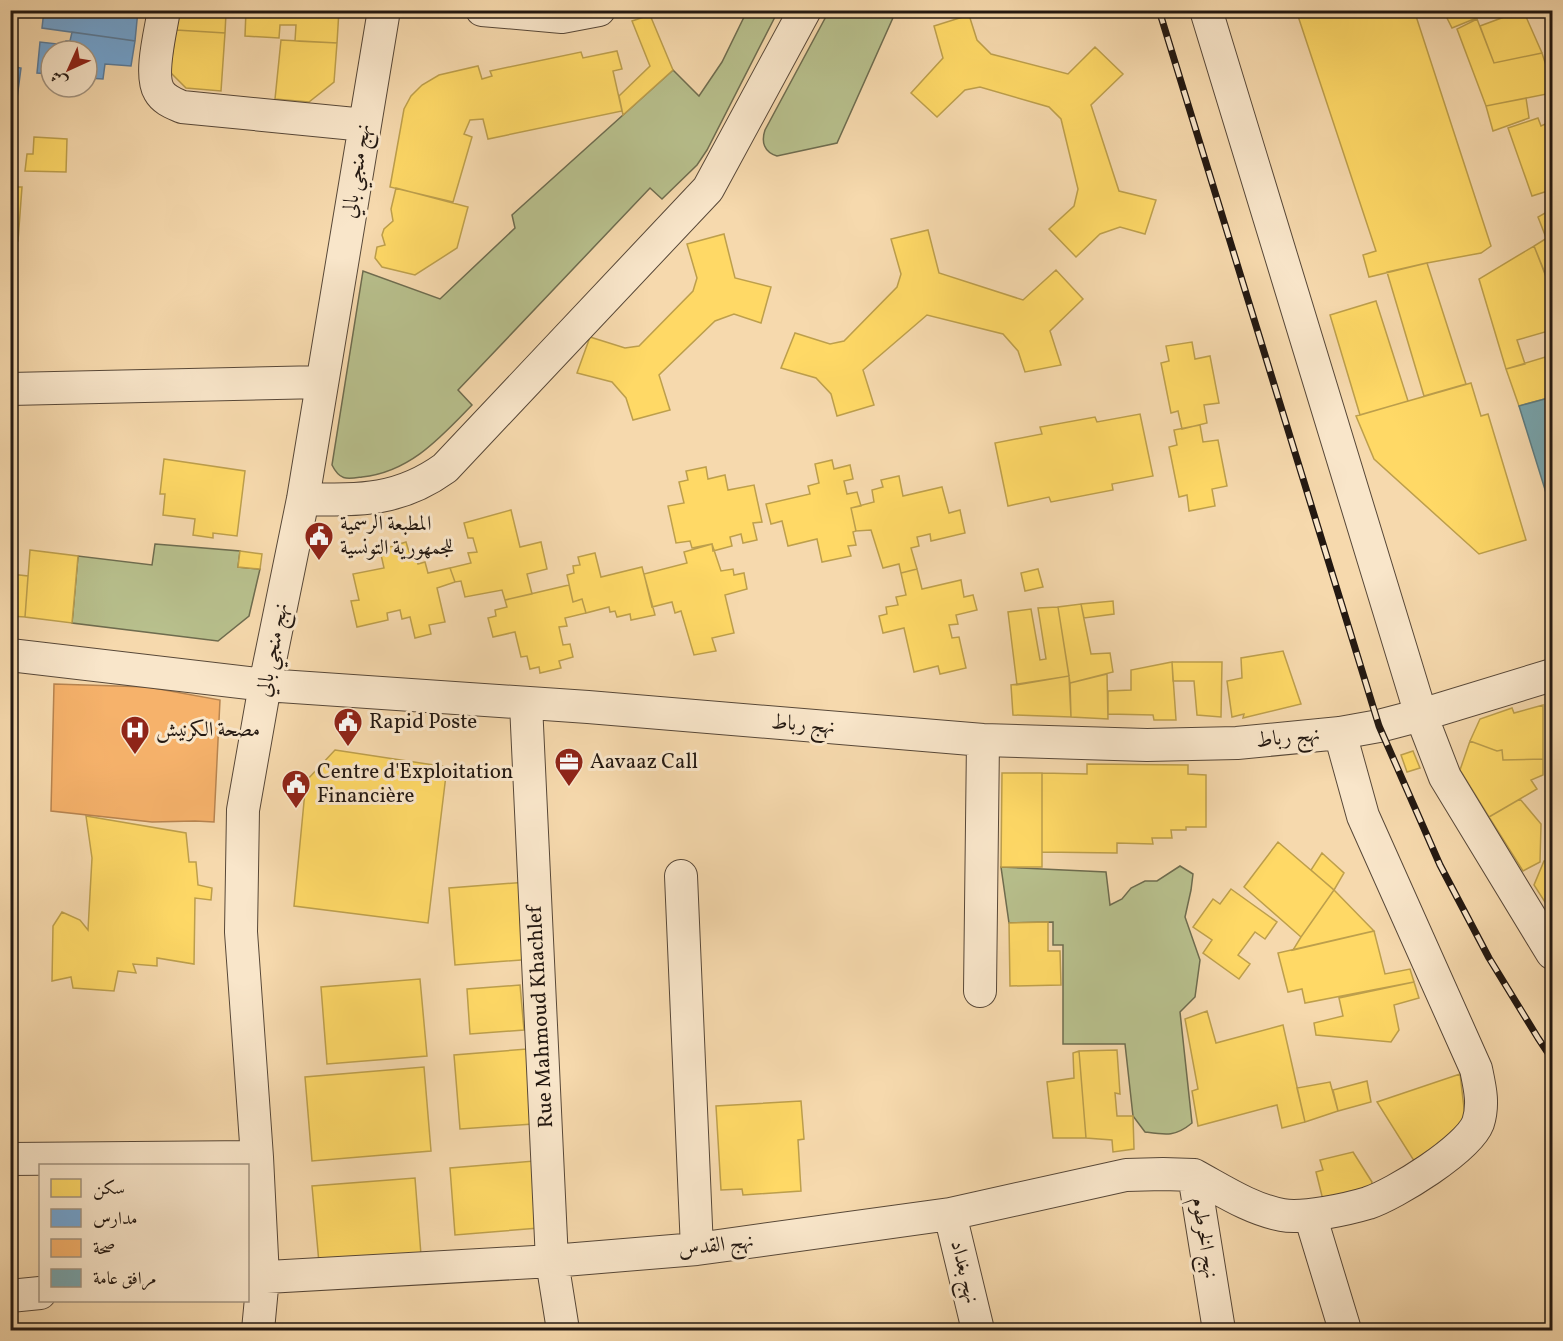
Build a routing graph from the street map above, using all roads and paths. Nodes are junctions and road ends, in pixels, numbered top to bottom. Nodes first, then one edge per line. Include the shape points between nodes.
1 (164, 10) edge
2 (384, 10) edge
3 (482, 10) edge
4 (599, 10) edge
5 (805, 10) edge
6 (1206, 10) edge
7 (365, 125) junction
8 (321, 382) junction
9 (10, 389) edge
10 (303, 499) junction
11 (10, 655) edge
12 (1552, 675) edge
13 (265, 685) junction
14 (526, 704) junction
15 (1421, 715) junction
16 (1340, 733) junction
17 (982, 740) junction
18 (681, 876) dead end
19 (1552, 953) edge
20 (980, 991) dead end
21 (257, 1157) junction
22 (10, 1159) edge
23 (1164, 1174) joint
24 (1194, 1175) junction
25 (950, 1214) junction
26 (1310, 1215) junction
27 (697, 1249) junction
28 (552, 1261) junction
29 (255, 1278) edge
30 (39, 1293) edge
31 (10, 1296) edge
32 (258, 1330) edge
33 (563, 1330) edge
34 (978, 1330) edge
35 (1219, 1330) edge
36 (1345, 1330) edge

1 - 7 street via 154,77 169,102 182,107
2 - 7 street, نهج منجي بالي
3 - 4 street via 562,17
5 - 10 street via 708,189 445,468 428,481 385,496 358,500
6 - 15 street
7 - 8 street, نهج منجي بالي
8 - 9 street
8 - 10 street, نهج منجي بالي
10 - 13 street, نهج منجي بالي
11 - 13 street, نهج رباط
12 - 15 street, نهج رباط
13 - 14 street, نهج رباط
13 - 21 street, نهج منجي بالي via 243,810 241,932
14 - 17 street, نهج رباط
14 - 28 street, Rue Mahmoud Khachlef
15 - 16 street, نهج رباط
15 - 19 street via 1445,777
16 - 17 street, نهج رباط via 1206,744
16 - 26 street via 1363,816 1476,1069 1482,1101 1477,1125 1460,1145 1417,1179 1369,1203
17 - 20 street
18 - 27 street
21 - 22 street
21 - 29 street, نهج منجي بالي
23 - 24 street, نهج الخرطوم
23 - 25 street, نهج القدس via 1126,1175
24 - 26 street via 1248,1204 1283,1215
24 - 35 street, نهج الخرطوم
25 - 27 street, نهج القدس
25 - 34 street, نهج بغداد
26 - 36 street
27 - 28 street, نهج القدس
28 - 29 street, نهج القدس
28 - 33 street, Rue Mahmoud Khachlef
29 - 32 street, نهج منجي بالي
30 - 31 street

